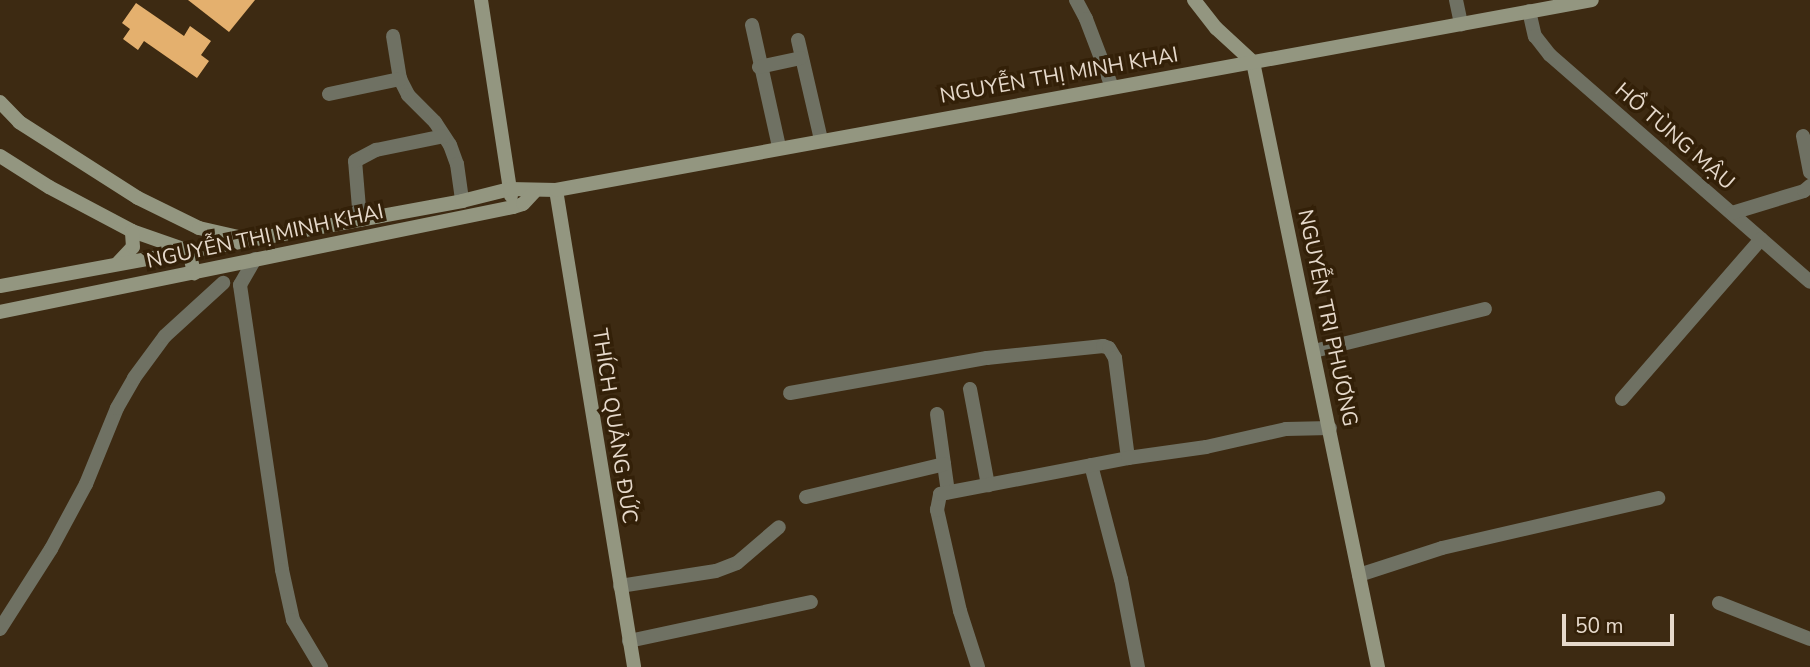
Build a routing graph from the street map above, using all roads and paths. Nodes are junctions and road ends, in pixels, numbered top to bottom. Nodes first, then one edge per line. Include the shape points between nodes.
1 (481, 0) edge
2 (1076, 0) edge
3 (1194, 0) edge
4 (1456, 0) edge
5 (1592, 0) edge
6 (1528, 11) junction
7 (1461, 24) junction
8 (752, 25) dead end
9 (393, 36) dead end
10 (798, 40) dead end
11 (801, 58) junction
12 (1253, 62) junction
13 (759, 67) junction
14 (400, 79) junction
15 (1112, 87) junction
16 (330, 94) dead end
17 (0, 102) edge
18 (444, 136) junction
19 (1803, 136) dead end
20 (821, 140) junction
21 (779, 147) junction
22 (0, 156) edge
23 (1810, 172) edge
24 (1810, 186) edge
25 (510, 189) junction
26 (556, 190) junction
27 (534, 192) junction
28 (462, 201) junction
29 (513, 207) junction
30 (1732, 213) junction
31 (360, 220) junction
32 (132, 231) junction
33 (1761, 239) junction
34 (251, 240) junction
35 (189, 251) junction
36 (255, 259) junction
37 (115, 265) junction
38 (194, 273) junction
39 (1810, 282) edge
40 (223, 283) junction
41 (240, 285) junction
42 (0, 286) edge
43 (1485, 309) dead end
44 (0, 312) edge
45 (1314, 351) junction
46 (970, 389) dead end
47 (790, 393) dead end
48 (1622, 398) dead end
49 (937, 414) dead end
50 (1330, 428) junction
51 (1128, 458) junction
52 (944, 464) junction
53 (1091, 466) junction
54 (988, 485) junction
55 (948, 492) junction
56 (806, 497) dead end
57 (1658, 498) dead end
58 (779, 527) dead end
59 (1359, 575) junction
60 (620, 586) junction
61 (811, 602) dead end
62 (1719, 603) dead end
63 (0, 629) edge
64 (1810, 639) edge
65 (629, 641) junction
66 (321, 667) edge
67 (634, 667) edge
68 (978, 667) edge
69 (1138, 667) edge
70 (1378, 667) edge

1 - 25 main road
2 - 15 street
3 - 12 main road
4 - 7 street
5 - 6 main road, NGUYỄN THỊ MINH KHAI
6 - 7 main road, NGUYỄN THỊ MINH KHAI
6 - 30 street, HỒ TÙNG MẬU via 1535,36 1550,55
7 - 12 main road, NGUYỄN THỊ MINH KHAI
8 - 13 street
9 - 14 street
10 - 11 street
11 - 13 street
11 - 20 street
12 - 15 main road, NGUYỄN THỊ MINH KHAI
12 - 45 main road, NGUYỄN TRI PHƯƠNG
13 - 21 street
14 - 16 street
14 - 18 street via 408,96
15 - 20 main road, NGUYỄN THỊ MINH KHAI
17 - 34 main road via 19,122 138,198 198,228
18 - 28 street via 457,164
18 - 31 street via 376,150 355,161
19 - 23 street
20 - 21 main road, NGUYỄN THỊ MINH KHAI
21 - 26 main road, NGUYỄN THỊ MINH KHAI
22 - 32 main road
24 - 30 street
25 - 27 main road, NGUYỄN THỊ MINH KHAI
25 - 28 main road, NGUYỄN THỊ MINH KHAI
25 - 29 main road
26 - 27 main road, NGUYỄN THỊ MINH KHAI
26 - 60 main road, THÍCH QUẢNG ĐỨC
27 - 29 main road, NGUYỄN THỊ MINH KHAI
28 - 31 main road, NGUYỄN THỊ MINH KHAI
29 - 36 main road, NGUYỄN THỊ MINH KHAI
30 - 33 street, HỒ TÙNG MẬU
31 - 34 main road, NGUYỄN THỊ MINH KHAI
32 - 35 main road
32 - 37 main road via 133,247
33 - 39 street, HỒ TÙNG MẬU
33 - 48 street
34 - 35 main road, NGUYỄN THỊ MINH KHAI
34 - 36 main road
35 - 37 main road, NGUYỄN THỊ MINH KHAI
35 - 38 main road
36 - 38 main road, NGUYỄN THỊ MINH KHAI
36 - 41 street
37 - 42 main road, NGUYỄN THỊ MINH KHAI
38 - 40 street
38 - 44 main road, NGUYỄN THỊ MINH KHAI
40 - 41 street
40 - 63 street via 165,336 134,378 80,495
41 - 66 street via 293,620
43 - 45 street
45 - 50 main road, NGUYỄN TRI PHƯƠNG
46 - 54 street
47 - 51 street via 987,358 1103,346 1115,359
49 - 52 street
50 - 51 street via 1286,429
50 - 59 main road, NGUYỄN TRI PHƯƠNG
51 - 53 street
52 - 55 street
52 - 56 street
53 - 54 street
53 - 69 street via 1124,589
54 - 55 street
55 - 68 street via 937,498 937,510
57 - 59 street via 1442,548
58 - 60 street via 737,564
59 - 70 main road, NGUYỄN TRI PHƯƠNG
60 - 65 main road, THÍCH QUẢNG ĐỨC
61 - 65 street
62 - 64 street
65 - 67 main road, THÍCH QUẢNG ĐỨC

